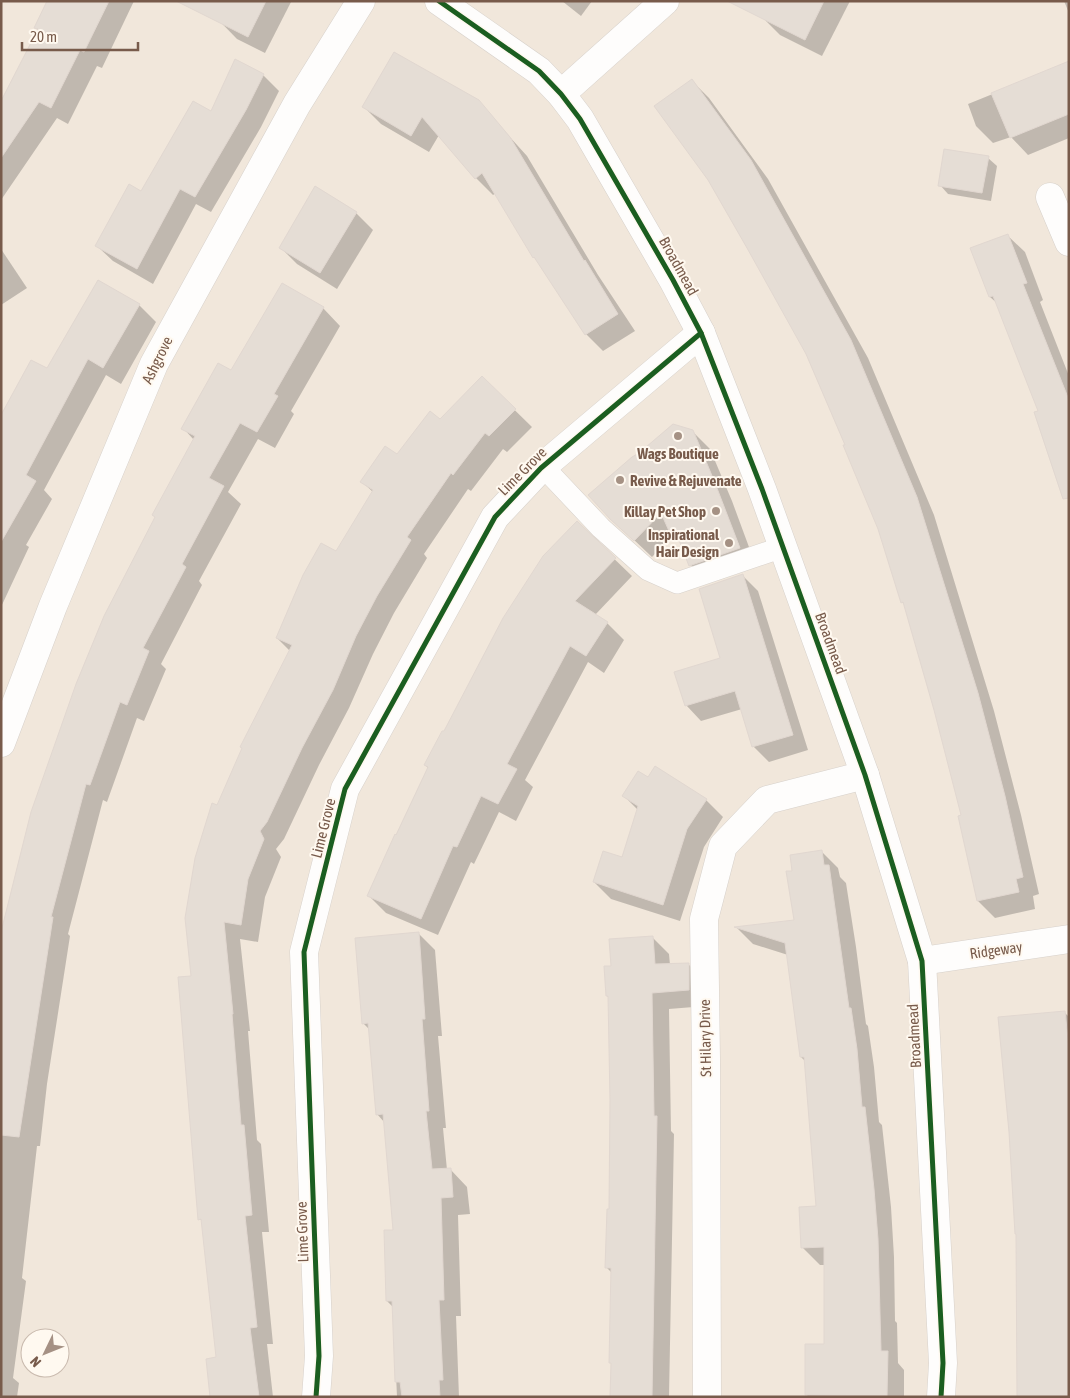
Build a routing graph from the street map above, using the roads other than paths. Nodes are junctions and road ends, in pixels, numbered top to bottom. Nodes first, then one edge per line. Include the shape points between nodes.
1 (361, 1) edge
2 (440, 1) edge
3 (665, 1) edge
4 (561, 94) junction
5 (1051, 193) edge
6 (1069, 242) edge
7 (701, 333) junction
8 (541, 468) junction
9 (783, 547) junction
10 (1, 743) edge
11 (865, 775) junction
12 (1069, 939) edge
13 (922, 961) junction
14 (316, 1397) edge
15 (706, 1397) edge
16 (941, 1397) edge

1 - 10 street, Ashgrove via 297,104 154,364 53,606
2 - 4 street, Broadmead via 539,71
3 - 4 street
4 - 7 street, Broadmead via 580,119
5 - 6 street
7 - 8 street, Lime Grove
7 - 9 street, Broadmead
8 - 9 lane via 648,570 677,583
8 - 14 street, Lime Grove via 495,517 345,789 304,952 318,1346
9 - 11 street, Broadmead
11 - 13 street, Broadmead
11 - 15 street, St Hilary Drive via 768,800 723,846 704,919
12 - 13 street, Ridgeway
13 - 16 street, Broadmead via 943,1363

